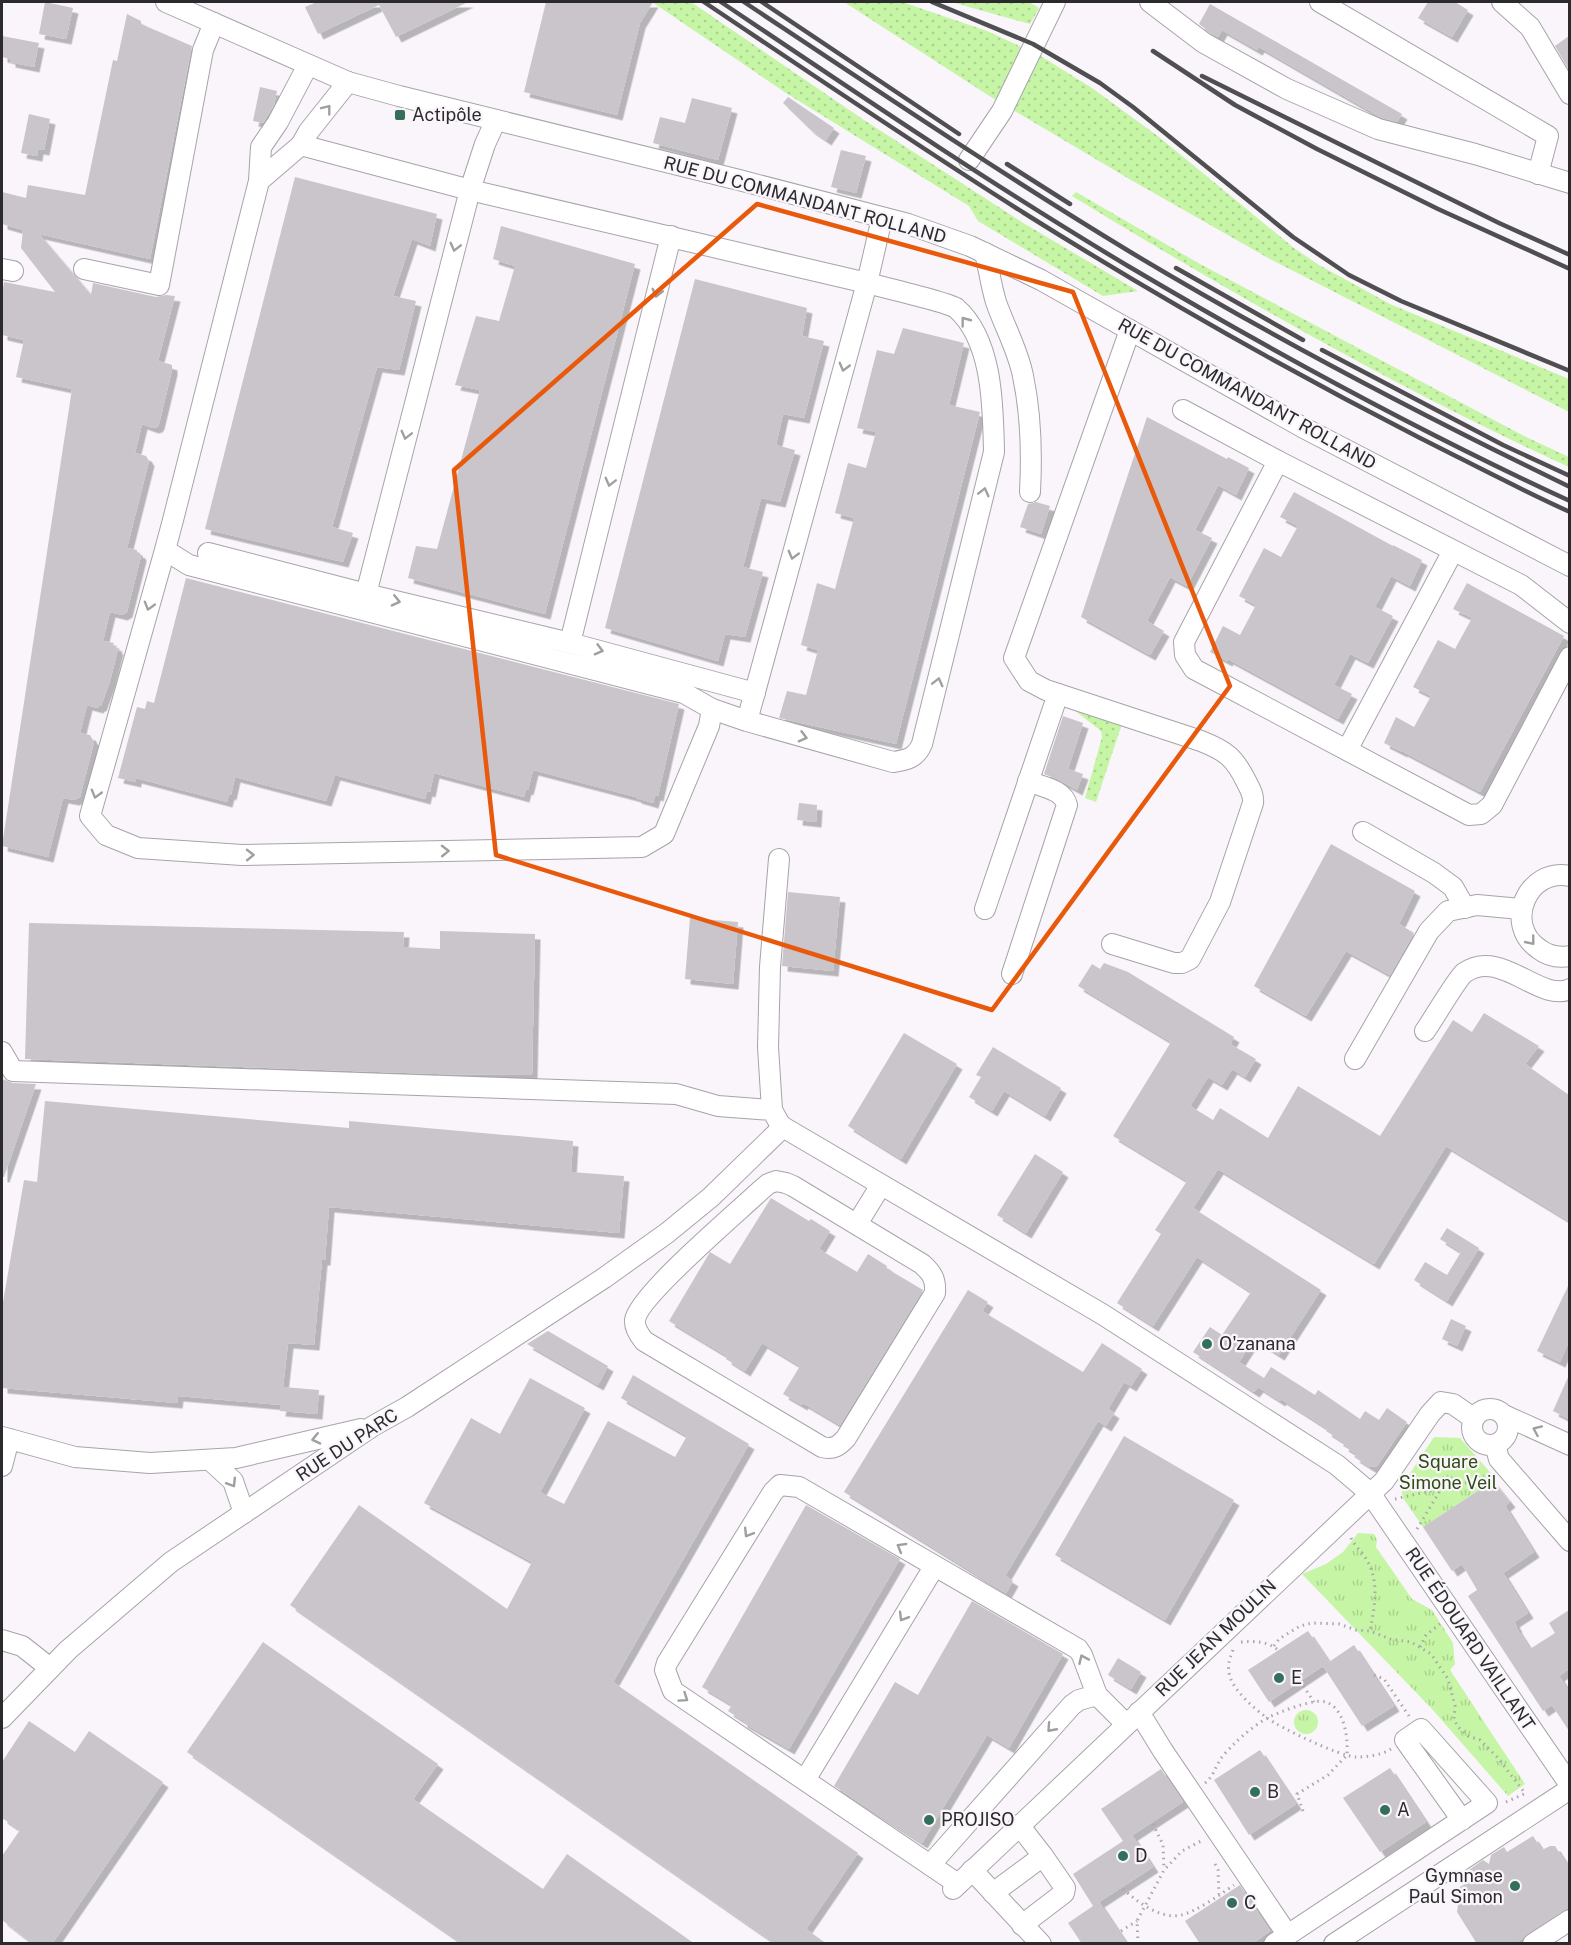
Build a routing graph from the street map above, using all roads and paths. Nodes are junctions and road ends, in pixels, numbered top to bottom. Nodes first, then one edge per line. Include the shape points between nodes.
1 (166, 2) edge
2 (1055, 2) edge
3 (1150, 2) edge
4 (1320, 2) edge
5 (1502, 2) edge
6 (214, 23) junction
7 (308, 64) junction
8 (348, 82) junction
9 (1569, 94) edge
10 (496, 120) junction
11 (301, 145) junction
12 (969, 160) dead end
13 (1538, 174) junction
14 (259, 181) junction
15 (1569, 183) edge
16 (470, 190) junction
17 (882, 218) junction
18 (671, 236) junction
19 (985, 253) junction
20 (84, 269) dead end
21 (867, 283) junction
22 (1130, 330) junction
23 (1183, 410) dead end
24 (1278, 460) junction
25 (1030, 492) dead end
26 (165, 549) junction
27 (1453, 551) junction
28 (208, 553) dead end
29 (1569, 566) edge
30 (366, 594) junction
31 (1569, 623) edge
32 (570, 642) junction
33 (1569, 657) edge
34 (755, 693) junction
35 (1058, 694) junction
36 (712, 709) junction
37 (747, 721) junction
38 (1347, 750) junction
39 (1028, 782) junction
40 (1364, 832) dead end
41 (779, 859) dead end
42 (1569, 876) edge
43 (1465, 908) junction
44 (985, 909) dead end
45 (1521, 909) junction
46 (1112, 944) dead end
47 (1569, 956) edge
48 (1012, 975) dead end
49 (1569, 989) edge
50 (1425, 1031) dead end
51 (2, 1052) edge
52 (1355, 1059) dead end
53 (772, 1110) junction
54 (782, 1128) junction
55 (881, 1185) junction
56 (857, 1224) junction
57 (1504, 1415) junction
58 (1473, 1418) junction
59 (373, 1426) junction
60 (5, 1438) edge
61 (1569, 1444) edge
62 (1495, 1445) junction
63 (210, 1460) junction
64 (2, 1466) edge
65 (1511, 1473) junction
66 (1441, 1489) junction
67 (1370, 1493) junction
68 (244, 1513) junction
69 (1350, 1533) dead end
70 (1569, 1541) edge
71 (1406, 1546) junction
72 (934, 1567) junction
73 (1454, 1615) junction
74 (1370, 1631) junction
75 (2, 1640) edge
76 (1274, 1646) junction
77 (1420, 1647) junction
78 (1278, 1650) dead end
79 (50, 1668) junction
80 (1374, 1675) dead end
81 (1300, 1681) dead end
82 (1097, 1695) junction
83 (1314, 1702) junction
84 (2, 1718) edge
85 (1132, 1718) junction
86 (1267, 1718) junction
87 (1412, 1735) junction
88 (1347, 1755) junction
89 (805, 1780) junction
90 (1569, 1786) edge
91 (1191, 1792) junction
92 (1525, 1793) dead end
93 (1303, 1811) dead end
94 (1462, 1820) junction
95 (1153, 1824) dead end
96 (1019, 1825) junction
97 (1213, 1840) junction
98 (1200, 1841) junction
99 (1043, 1856) junction
100 (1215, 1863) dead end
101 (930, 1864) junction
102 (1164, 1870) junction
103 (1248, 1876) junction
104 (961, 1881) junction
105 (1123, 1889) dead end
106 (993, 1893) junction
107 (1219, 1894) junction
108 (1145, 1907) junction
109 (1569, 1920) edge
110 (1137, 1921) junction
111 (1022, 1924) junction
112 (1121, 1931) dead end
113 (1281, 1939) edge
114 (1041, 1944) edge
115 (1138, 1944) edge
116 (1334, 1944) edge
117 (1533, 1944) edge

1 - 6 street, RUE DU COMMANDANT ROLLAND
2 - 12 street via 1002,111
3 - 13 street via 1204,43 1287,89 1378,129
4 - 13 street via 1548,136
5 - 9 street via 1530,27
6 - 7 street, RUE DU COMMANDANT ROLLAND
6 - 20 street via 203,50 159,285
7 - 8 street, RUE DU COMMANDANT ROLLAND
7 - 14 street via 261,147
8 - 10 street, RUE DU COMMANDANT ROLLAND
11 -> 8 street
10 - 16 street
10 - 17 street, RUE DU COMMANDANT ROLLAND
11 - 14 street
11 - 16 street
13 - 15 street
14 - 26 street
16 - 18 street
16 -> 30 street
17 - 19 street, RUE DU COMMANDANT ROLLAND
17 - 21 street
18 - 21 street
18 -> 32 street
19 - 22 street, RUE DU COMMANDANT ROLLAND
19 - 25 street via 996,302 1023,376 1032,458
21 -> 34 street
37 -> 21 street via 893,762 908,760 919,752 922,744 994,452 989,373 969,324 954,307
22 - 29 street, RUE DU COMMANDANT ROLLAND via 1302,427
22 - 35 street via 1014,658 1029,681
23 - 24 street
24 - 27 street
24 - 38 street via 1184,642 1185,655 1194,669
26 - 36 street via 189,566 684,693
26 -> 36 street via 90,816 106,835 138,848 242,855 642,847 664,834 673,817
27 - 31 street via 1521,585
27 - 38 street
28 - 30 street
30 -> 32 street
32 -> 34 street
33 - 38 street via 1492,805 1481,814 1469,815
34 - 37 street
35 - 39 street
35 - 46 street via 1221,749 1237,764 1254,796 1224,892 1190,959 1174,963
36 - 37 street
39 - 44 street
39 - 48 street via 1061,794 1067,805
40 - 43 street via 1453,887
41 - 53 street via 770,967 768,1047
42 - 45 street via 1555,875 1536,884
43 - 45 street via 1477,905
43 - 52 street via 1448,911 1429,931
45 -> 47 street via 1523,929 1534,946 1554,956
49 - 50 street via 1551,991 1499,968 1481,966 1463,974
51 - 53 street via 13,1071 676,1094 718,1106
53 - 54 street
54 - 55 street, RUE ÉDOUARD VAILLANT
54 - 59 street, RUE DU PARC via 711,1197 667,1233 604,1278
55 - 56 street
55 - 67 street, RUE ÉDOUARD VAILLANT via 1102,1314 1337,1465
56 - 56 street via 922,1264 933,1274 936,1284 840,1445 822,1447 644,1341 637,1330 635,1320 642,1304 768,1184 786,1183
57 - 58 street via 1491,1408
61 -> 57 street
57 - 62 street via 1508,1429
58 - 62 street via 1475,1439 1481,1444
58 - 67 street, RUE JEAN MOULIN via 1453,1404 1441,1402 1384,1481
59 -> 63 street via 236,1458
59 - 68 street, RUE DU PARC
60 - 63 street via 75,1457 150,1463
60 - 64 street
62 - 65 street via 1499,1459
63 -> 68 street via 233,1481
65 - 66 path
65 - 70 street
66 - 67 path via 1396,1499
66 - 71 path
67 - 71 street, RUE ÉDOUARD VAILLANT
67 - 85 street, RUE JEAN MOULIN
68 - 79 street, RUE DU PARC via 171,1562
69 - 74 path via 1374,1575 1375,1607
71 - 73 street, RUE ÉDOUARD VAILLANT
82 -> 72 street via 1078,1649
72 -> 89 street
72 -> 89 street via 799,1487 780,1485 667,1663 665,1670 673,1691
73 - 77 path via 1426,1635
73 - 90 street, RUE ÉDOUARD VAILLANT
74 - 76 path via 1312,1623 1300,1626
74 - 77 path
75 - 79 street via 22,1646
76 - 78 path
76 - 86 path via 1258,1640 1233,1643 1227,1665 1230,1680
77 - 92 path via 1431,1654 1448,1679 1458,1727 1480,1740
79 - 84 street, RUE DU PARC
80 - 87 path via 1384,1679
81 - 83 path
82 - 85 street
82 -> 101 street via 1072,1705
83 - 86 path
83 - 88 path via 1326,1702 1338,1710
85 - 91 street
85 - 96 street, RUE JEAN MOULIN
86 - 88 path
86 - 91 path via 1221,1758 1210,1779
87 - 88 path via 1385,1754
87 - 94 street
87 - 94 street via 1421,1728 1487,1803
88 - 93 path via 1328,1775 1297,1794
89 - 101 street
90 - 116 street
91 - 97 street
94 - 113 street
95 - 102 path via 1163,1845
96 - 99 street
96 - 104 street, RUE JEAN MOULIN
97 - 98 path
97 - 98 path
97 - 103 street
98 - 102 path via 1182,1851
99 - 106 street
99 - 111 street via 1065,1888 1064,1893
100 - 107 path
101 - 104 street
102 - 108 path
103 - 107 path
103 - 113 street
104 - 106 street
105 - 108 path
106 - 111 street
107 - 108 path via 1180,1916
108 - 110 path
109 - 117 street
110 - 112 path
110 - 115 path
111 - 114 street

